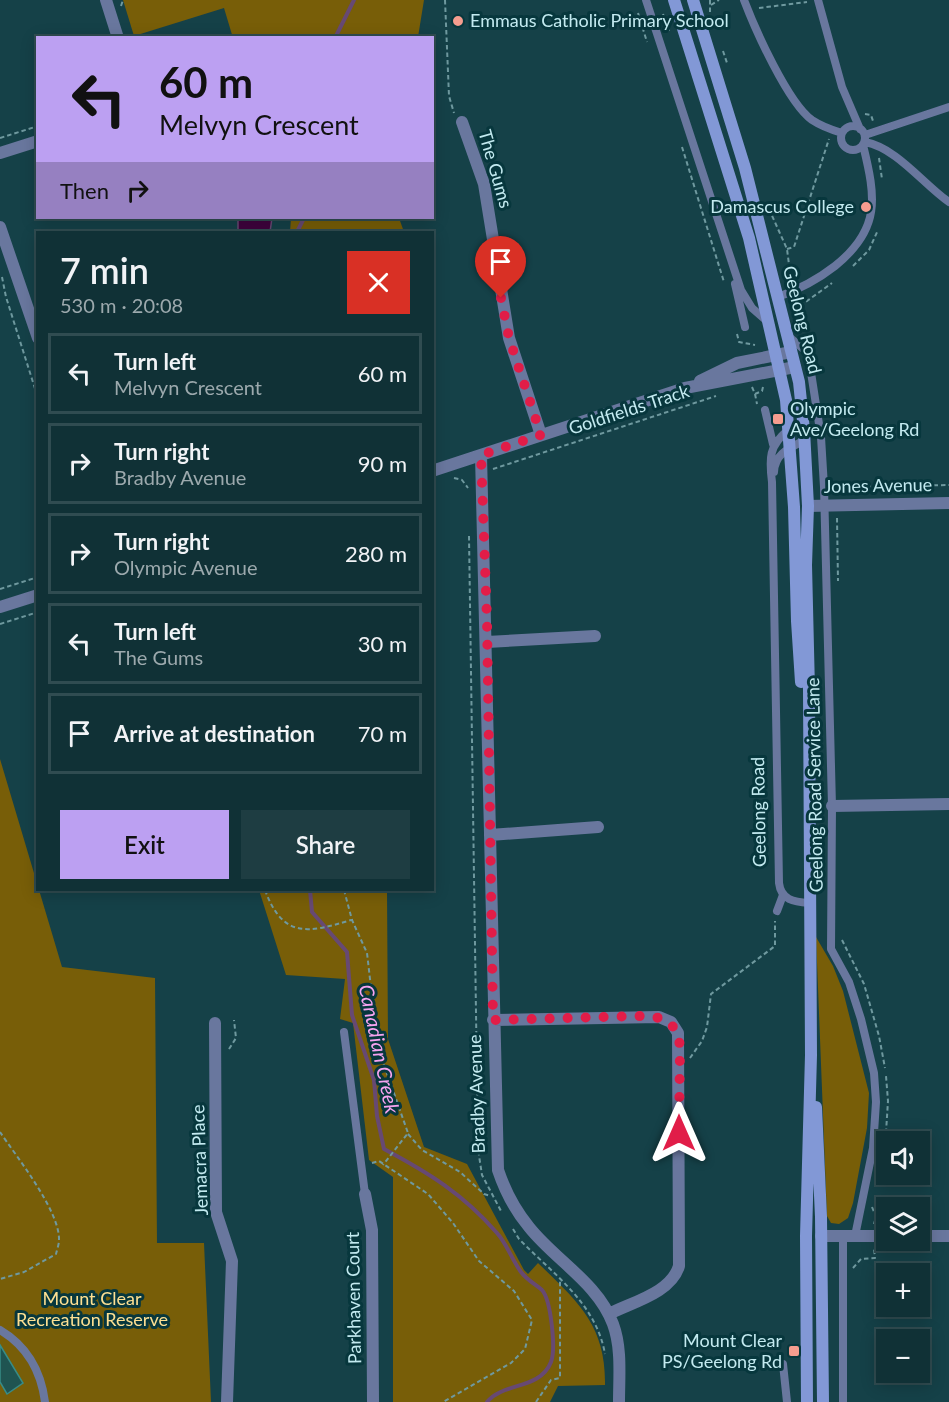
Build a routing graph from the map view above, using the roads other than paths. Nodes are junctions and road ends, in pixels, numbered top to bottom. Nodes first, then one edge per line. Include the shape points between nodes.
1 (106, 0) edge
2 (646, 0) edge
3 (674, 0) edge
4 (693, 0) edge
5 (744, 0) edge
6 (814, 1) edge
7 (117, 36) edge
8 (949, 107) edge
9 (462, 122) road end
10 (838, 132) junction
11 (863, 138) junction
12 (36, 142) edge
13 (0, 153) edge
14 (949, 202) edge
15 (0, 226) edge
16 (731, 262) junction
17 (778, 297) junction
18 (769, 323) junction
19 (745, 327) dead end
20 (36, 332) edge
21 (787, 335) junction
22 (791, 352) junction
23 (775, 354) junction
24 (795, 367) junction
25 (778, 370) junction
26 (685, 388) junction
27 (762, 412) road end
28 (788, 430) junction
29 (541, 435) junction
30 (805, 435) junction
31 (773, 444) junction
32 (790, 448) junction
33 (481, 455) junction
34 (434, 470) edge
35 (772, 482) junction
36 (949, 503) edge
37 (831, 505) junction
38 (808, 506) junction
39 (794, 507) junction
40 (36, 596) edge
41 (0, 607) edge
42 (595, 636) dead end
43 (487, 642) junction
44 (807, 731) junction
45 (949, 804) edge
46 (832, 806) junction
47 (598, 827) dead end
48 (490, 835) junction
49 (783, 895) junction
50 (809, 903) junction
51 (777, 911) road end
52 (493, 1020) junction
53 (215, 1023) dead end
54 (344, 1032) dead end
55 (811, 1055) junction
56 (365, 1194) joint
57 (806, 1236) junction
58 (821, 1236) junction
59 (849, 1236) junction
60 (876, 1236) edge
61 (930, 1236) edge
62 (949, 1236) edge
63 (609, 1314) junction
64 (0, 1330) edge
65 (783, 1364) dead end
66 (45, 1402) edge
67 (227, 1402) edge
68 (373, 1402) edge
69 (619, 1402) edge
70 (787, 1402) edge
71 (807, 1402) edge
72 (823, 1402) edge
73 (843, 1402) edge

1 - 7 street
2 - 16 lane, Geelong Road
3 - 18 main road, Geelong Road via 749,238
4 - 17 main road, Geelong Road via 745,168
5 - 10 lane via 759,38 799,106 812,120
6 - 11 lane
8 - 11 lane
9 - 29 street, The Gums via 484,184 509,338
10 - 11 lane via 851,126
10 - 11 lane via 846,148 856,150
11 - 14 lane
11 - 17 lane via 872,188 864,237 820,278
12 - 13 street
15 - 20 street
16 - 18 lane, Geelong Road via 747,302
16 - 19 lane
17 - 21 main road, Geelong Road
18 - 23 main road, Geelong Road
21 - 22 main road, Geelong Road
21 - 37 lane, Geelong Road Service Lane via 808,353
22 - 23 street
22 - 24 main road, Geelong Road
23 - 25 main road, Geelong Road
23 - 26 street via 728,367
24 - 25 street
24 - 30 main road, Geelong Road
25 - 26 street
25 - 28 main road, Geelong Road
26 - 29 street
27 - 31 lane, Geelong Road
28 - 30 lane
28 - 31 lane
28 - 32 main road, Geelong Road
29 - 33 street
30 - 32 lane
30 - 38 main road, Geelong Road
31 - 35 lane, Geelong Road
32 - 35 lane, Geelong Road via 775,462
32 - 39 main road, Geelong Road
33 - 34 street
33 - 43 street, Bradby Avenue
35 - 49 lane, Geelong Road via 778,876
36 - 37 street, Jones Avenue
37 - 38 street, Jones Avenue
37 - 46 lane, Geelong Road Service Lane
38 - 39 main road
38 - 44 main road, Geelong Road
39 - 44 main road, Geelong Road via 797,621
40 - 41 street
42 - 43 street
43 - 48 street, Bradby Avenue
44 - 50 main road, Geelong Road
45 - 46 street
46 - 59 lane, Geelong Road Service Lane via 831,949 849,982 861,1019 874,1073 876,1102 873,1148
47 - 48 street
48 - 52 street, Bradby Avenue
49 - 50 lane via 793,902
49 - 51 lane
50 - 55 main road, Geelong Road
52 - 63 street, Bradby Avenue via 496,1144 498,1170 506,1194 529,1227 598,1297
52 - 63 street via 659,1017 671,1022 678,1033 679,1266 664,1287
53 - 67 street, Jemacra Place via 216,1212 232,1262
54 - 56 lane
55 - 57 main road, Geelong Road
55 - 58 main road, Geelong Road
56 - 68 street, Parkhaven Court via 372,1230
57 - 58 main road
57 - 71 main road, Geelong Road
58 - 59 street
58 - 72 main road, Geelong Road
59 - 60 street
59 - 73 lane, Geelong Road Service Lane
61 - 62 street
63 - 69 street, Bradby Avenue via 618,1342
64 - 66 lane via 20,1344 31,1359 41,1378
65 - 70 lane

